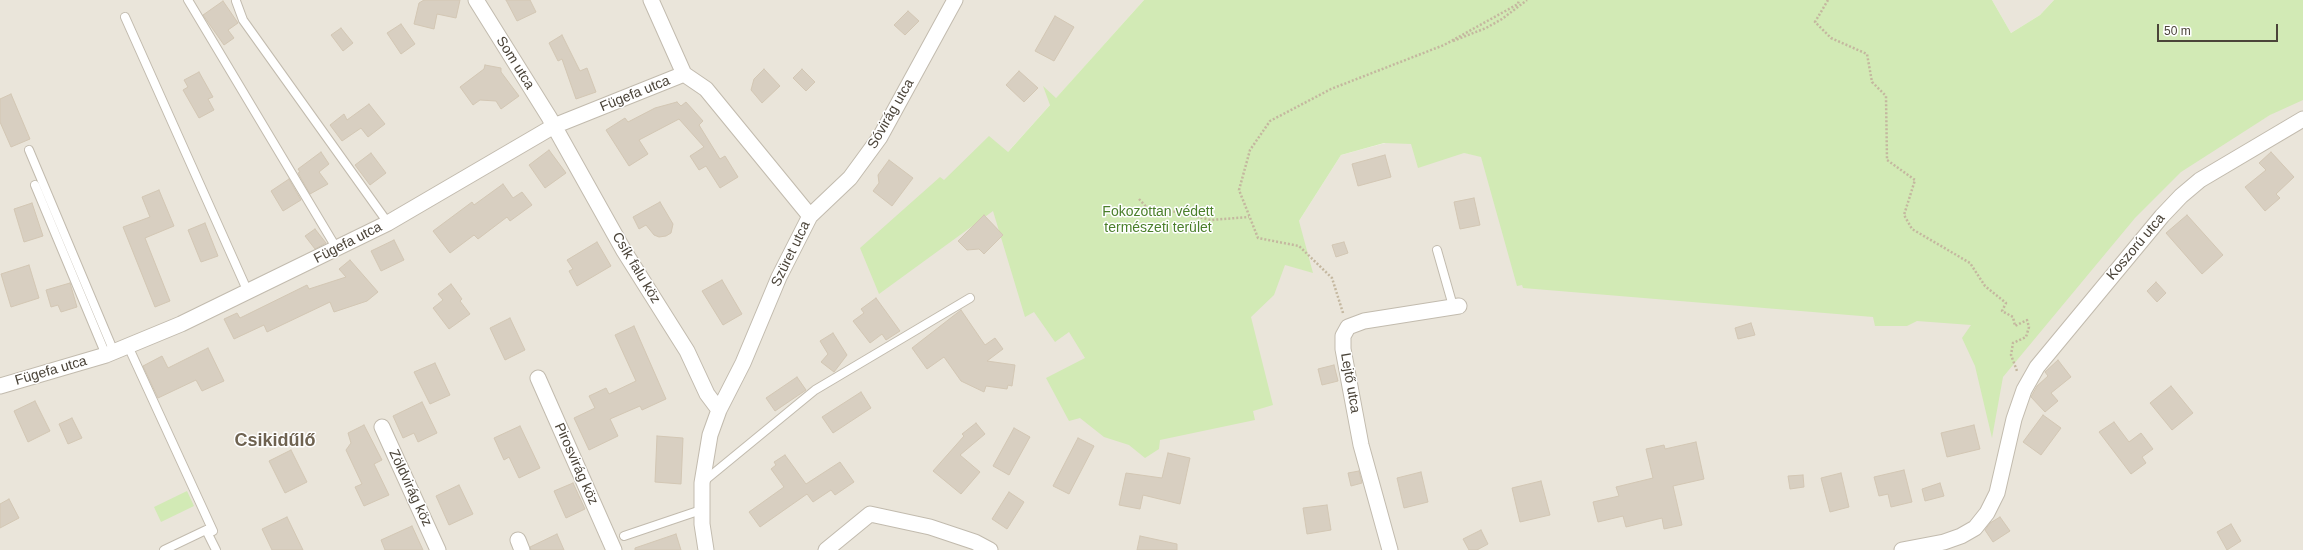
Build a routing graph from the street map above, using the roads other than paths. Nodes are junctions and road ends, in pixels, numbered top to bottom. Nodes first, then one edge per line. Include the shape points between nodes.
1 (188, 0) edge
2 (476, 0) edge
3 (651, 0) edge
4 (955, 0) edge
5 (236, 1) edge
6 (125, 17) dead end
7 (684, 74) junction
8 (2303, 119) edge
9 (554, 126) junction
10 (29, 150) dead end
11 (35, 185) dead end
12 (810, 216) junction
13 (388, 223) junction
14 (337, 249) junction
15 (1437, 250) dead end
16 (248, 292) junction
17 (970, 298) dead end
18 (1456, 306) joint
19 (128, 346) junction
20 (110, 354) junction
21 (538, 378) dead end
22 (0, 386) edge
23 (719, 410) junction
24 (382, 427) dead end
25 (702, 483) junction
26 (701, 510) junction
27 (208, 533) junction
28 (624, 536) dead end
29 (164, 550) edge
30 (216, 550) edge
31 (438, 550) edge
32 (614, 550) edge
33 (706, 550) edge
34 (826, 550) edge
35 (990, 550) edge
36 (1390, 550) edge
37 (1902, 550) edge

1 - 14 lane
2 - 9 street, Som utca
3 - 7 street
4 - 12 street, Sóvirág utca via 880,137 850,178
5 - 13 lane via 243,20
6 - 16 lane
7 - 9 street, Fügefa utca
7 - 12 street, Szüret utca via 706,89
8 - 37 street, Koszorú utca via 2200,180 2181,196 2037,367 2024,390 2014,419 1997,493 1987,513 1975,528 1944,542
9 - 13 street, Fügefa utca
9 - 23 street, Csík falu köz via 624,251 687,351 707,394
10 - 20 lane
11 - 20 lane
12 - 23 street, Szüret utca via 779,277 743,363
13 - 14 street, Fügefa utca
14 - 16 street, Fügefa utca
15 - 18 lane
16 - 19 street, Fügefa utca
17 - 25 lane via 815,390
18 - 36 street, Lejtő utca via 1364,321 1348,327 1343,336 1343,349 1361,445
19 - 20 street, Fügefa utca
19 - 27 lane via 213,531
20 - 22 street, Fügefa utca
21 - 32 street, Pirosvirág köz
23 - 25 street, Szüret utca via 710,435
24 - 31 street, Zöldvirág köz
25 - 26 street, Szüret utca
26 - 28 lane
26 - 33 street, Szüret utca
27 - 29 lane via 206,530
27 - 30 lane
34 - 35 street via 870,514 930,527 975,542

